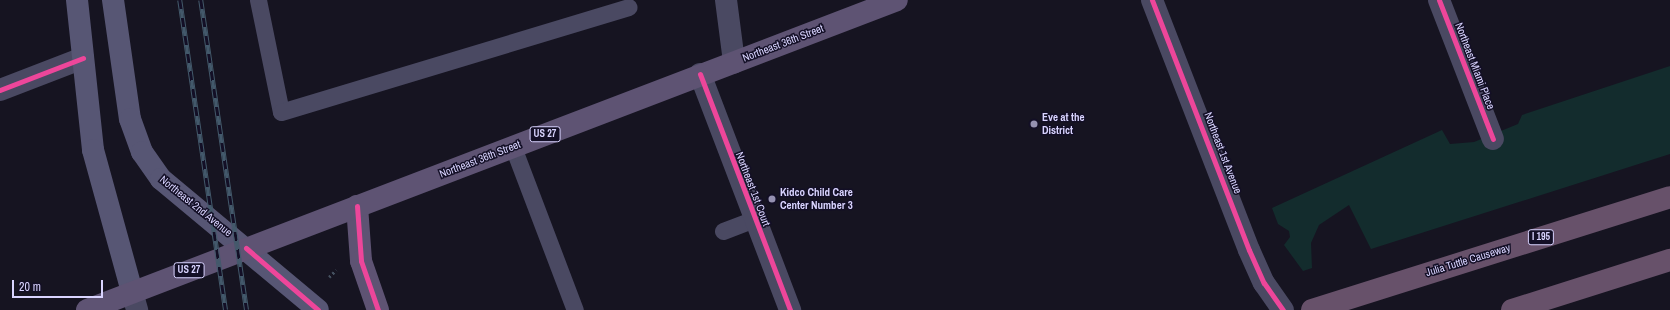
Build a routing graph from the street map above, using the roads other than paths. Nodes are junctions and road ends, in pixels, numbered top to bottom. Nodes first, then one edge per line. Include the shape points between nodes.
1 (77, 0) edge
2 (113, 0) edge
3 (258, 0) edge
4 (726, 0) edge
5 (897, 0) edge
6 (1152, 0) edge
7 (1439, 0) edge
8 (629, 7) dead end
9 (83, 58) junction
10 (734, 62) junction
11 (700, 74) junction
12 (0, 90) edge
13 (1493, 139) dead end
14 (512, 147) junction
15 (1670, 197) edge
16 (357, 206) junction
17 (755, 220) junction
18 (723, 231) dead end
19 (246, 248) junction
20 (1670, 260) edge
21 (135, 301) edge
22 (87, 310) edge
23 (318, 310) edge
24 (378, 310) edge
25 (575, 310) edge
26 (790, 310) edge
27 (1283, 310) edge
28 (1312, 310) edge
29 (1512, 310) edge

1 - 9 main road
2 - 19 main road, Northeast 2nd Avenue via 130,119 142,152 161,179
3 - 8 lane via 281,112
4 - 10 street
5 - 10 main road, Northeast 36th Street / US 27
6 - 27 street, Northeast 1st Avenue via 1249,250 1264,283
7 - 13 street, Northeast Miami Place
9 - 12 street
9 - 21 main road via 93,150
10 - 11 main road, Northeast 36th Street / US 27
11 - 14 main road, Northeast 36th Street / US 27
11 - 17 street, Northeast 1st Court
14 - 16 main road, Northeast 36th Street / US 27
14 - 25 lane
15 - 28 highway, Julia Tuttle Causeway / I 195
16 - 19 main road, Northeast 36th Street / US 27
16 - 24 main road via 361,261
17 - 18 lane
17 - 26 street, Northeast 1st Court
19 - 21 main road, Northeast 36th Street / US 27
19 - 23 main road, Northeast 2nd Avenue
20 - 29 highway
21 - 22 main road, Northeast 36th Street / US 27

